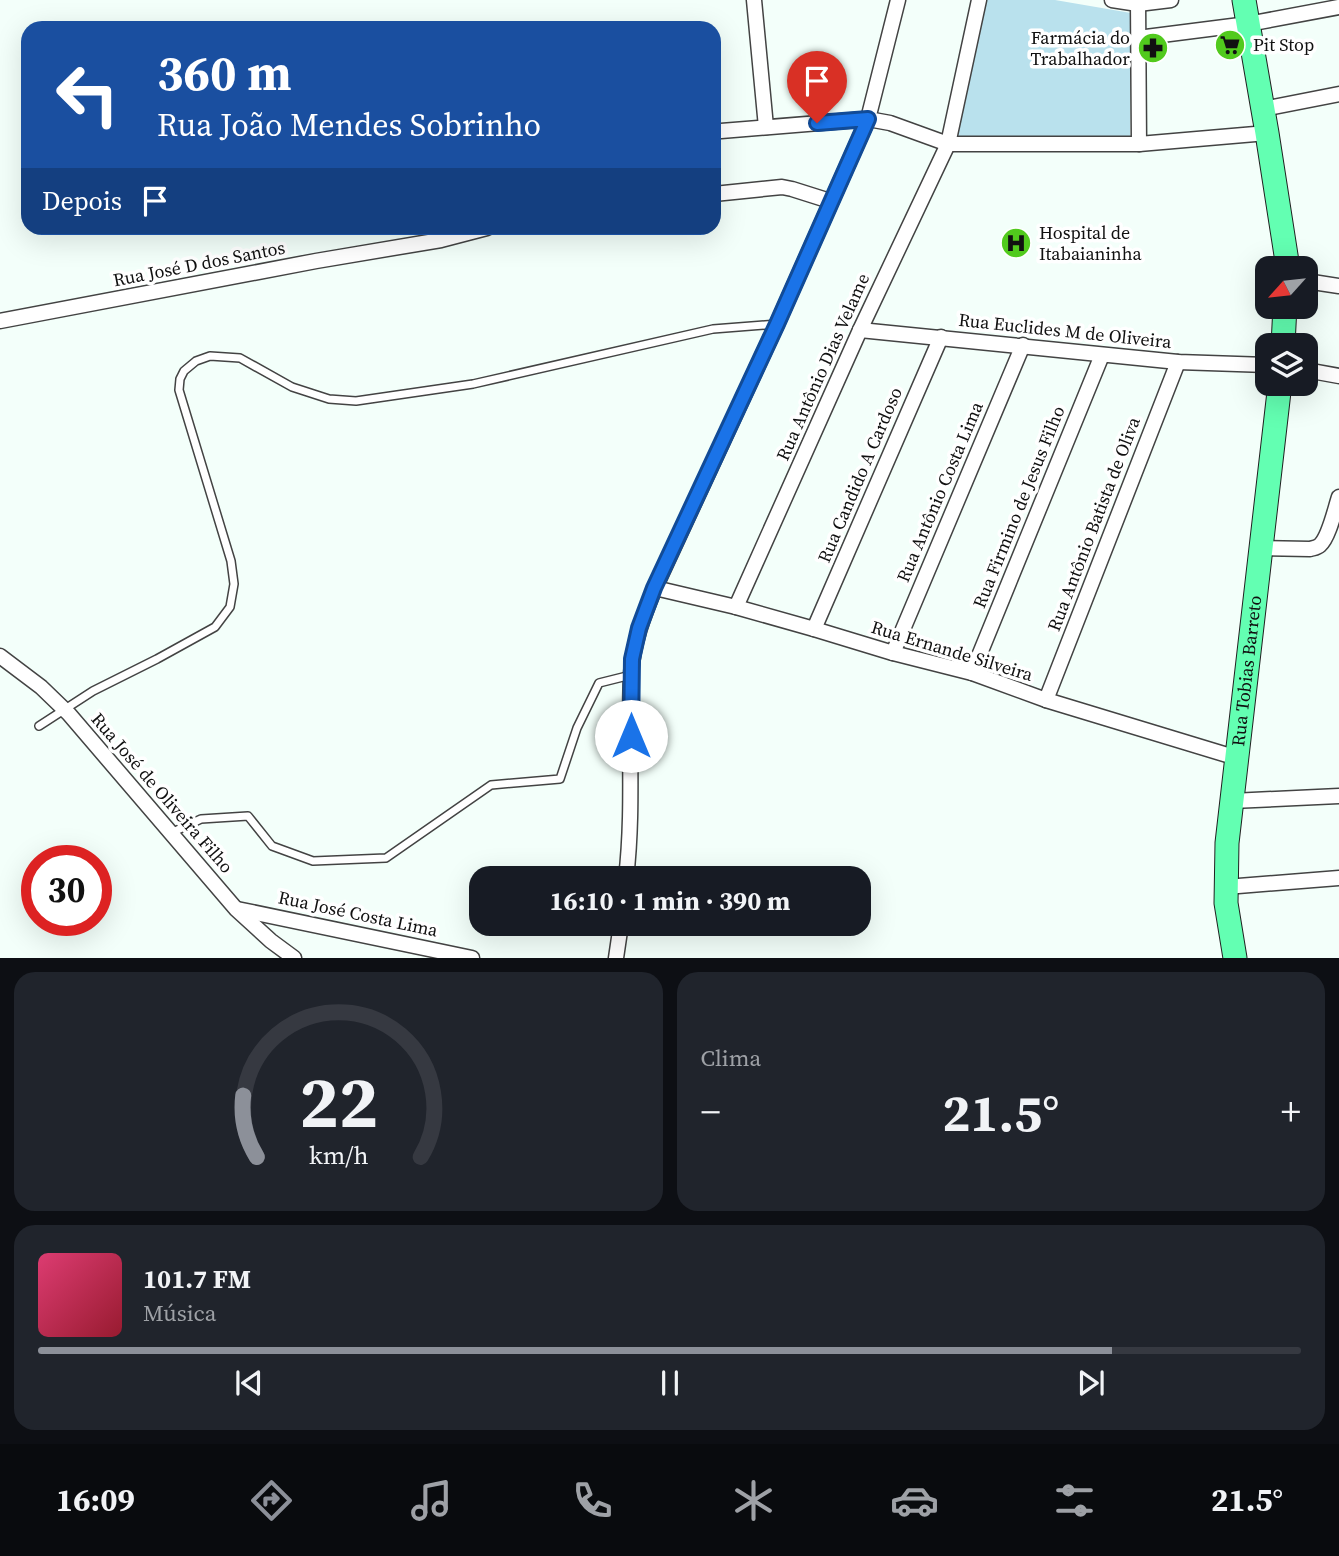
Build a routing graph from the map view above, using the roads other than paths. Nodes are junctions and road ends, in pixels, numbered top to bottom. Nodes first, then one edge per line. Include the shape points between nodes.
1 (754, 0) edge
2 (898, 0) edge
3 (979, 0) edge
4 (1112, 0) edge
5 (1171, 0) edge
6 (1244, 0) edge
7 (1138, 2) edge
8 (1339, 8) edge
9 (1248, 24) junction
10 (1138, 38) junction
11 (1339, 94) edge
12 (1263, 108) junction
13 (868, 119) junction
14 (766, 127) junction
15 (721, 131) dead end
16 (1267, 133) junction
17 (948, 144) junction
18 (1139, 144) junction
19 (721, 193) edge
20 (830, 201) junction
21 (460, 235) edge
22 (1286, 256) edge
23 (1318, 283) edge
24 (1339, 286) edge
25 (0, 321) edge
26 (777, 324) junction
27 (860, 330) junction
28 (941, 337) junction
29 (1023, 345) junction
30 (1102, 355) junction
31 (1178, 362) junction
32 (1255, 365) edge
33 (1318, 372) edge
34 (1339, 376) edge
35 (1279, 396) edge
36 (1339, 497) edge
37 (1261, 548) junction
38 (654, 588) junction
39 (736, 607) junction
40 (814, 629) junction
41 (893, 653) junction
42 (0, 656) edge
43 (972, 673) junction
44 (631, 674) junction
45 (1046, 700) junction
46 (63, 709) junction
47 (40, 726) dead end
48 (1237, 758) junction
49 (1339, 796) edge
50 (1231, 801) junction
51 (171, 833) junction
52 (627, 866) edge
53 (1339, 878) edge
54 (1226, 887) junction
55 (236, 909) junction
56 (620, 936) edge
57 (294, 957) edge
58 (472, 957) edge
59 (617, 957) edge
60 (1235, 957) edge

1 - 14 street
2 - 13 street
3 - 17 street, Rua Antônio Dias Velame
4 - 7 street
5 - 7 street
6 - 9 main road
7 - 10 street
8 - 9 street
9 - 10 street
9 - 12 main road
10 - 18 street
11 - 12 street
12 - 16 main road
13 - 14 street
13 - 17 street
13 - 20 street
14 - 15 street
16 - 18 street
16 - 22 main road
17 - 18 street
17 - 27 street, Rua Antônio Dias Velame
19 - 20 street via 782,187
20 - 26 street
21 - 25 street, Rua José D dos Santos
23 - 24 street
26 - 38 street
26 - 46 lane via 713,329 473,384 356,401 329,399 292,387 240,358 210,356 196,362 184,372 179,390 231,561 234,584 229,607 215,627
27 - 28 street, Rua Euclides M de Oliveira
27 - 39 street, Rua Antônio Dias Velame
28 - 29 street, Rua Euclides M de Oliveira
28 - 40 street, Rua Candido A Cardoso
29 - 30 street, Rua Euclides M de Oliveira
29 - 41 street, Rua Antônio Costa Lima
30 - 31 street, Rua Euclides M de Oliveira
30 - 43 street, Rua Firmino de Jesus Filho
31 - 32 street, Rua Euclides M de Oliveira
31 - 45 street, Rua Antônio Batista de Oliva
33 - 34 street
35 - 37 main road, Rua Tobias Barreto
36 - 37 street via 1321,545
37 - 48 main road, Rua Tobias Barreto
38 - 39 street, Rua Ernande Silveira
38 - 44 street via 639,628
39 - 40 street, Rua Ernande Silveira
40 - 41 street, Rua Ernande Silveira
41 - 43 street, Rua Ernande Silveira
42 - 46 street, Rua José de Oliveira Filho
43 - 45 street, Rua Ernande Silveira
44 - 51 lane via 599,683 560,779 491,785 386,858 313,861 272,846 248,816 201,819
44 - 52 street
45 - 48 street, Rua Ernande Silveira
46 - 47 lane
46 - 51 street, Rua José de Oliveira Filho
48 - 50 main road, Rua Tobias Barreto
49 - 50 street
50 - 54 main road, Rua Tobias Barreto
51 - 55 street, Rua José de Oliveira Filho
53 - 54 street
54 - 60 main road, Rua Tobias Barreto
55 - 57 street, Rua José de Oliveira Filho
55 - 58 street, Rua José Costa Lima
56 - 59 street

